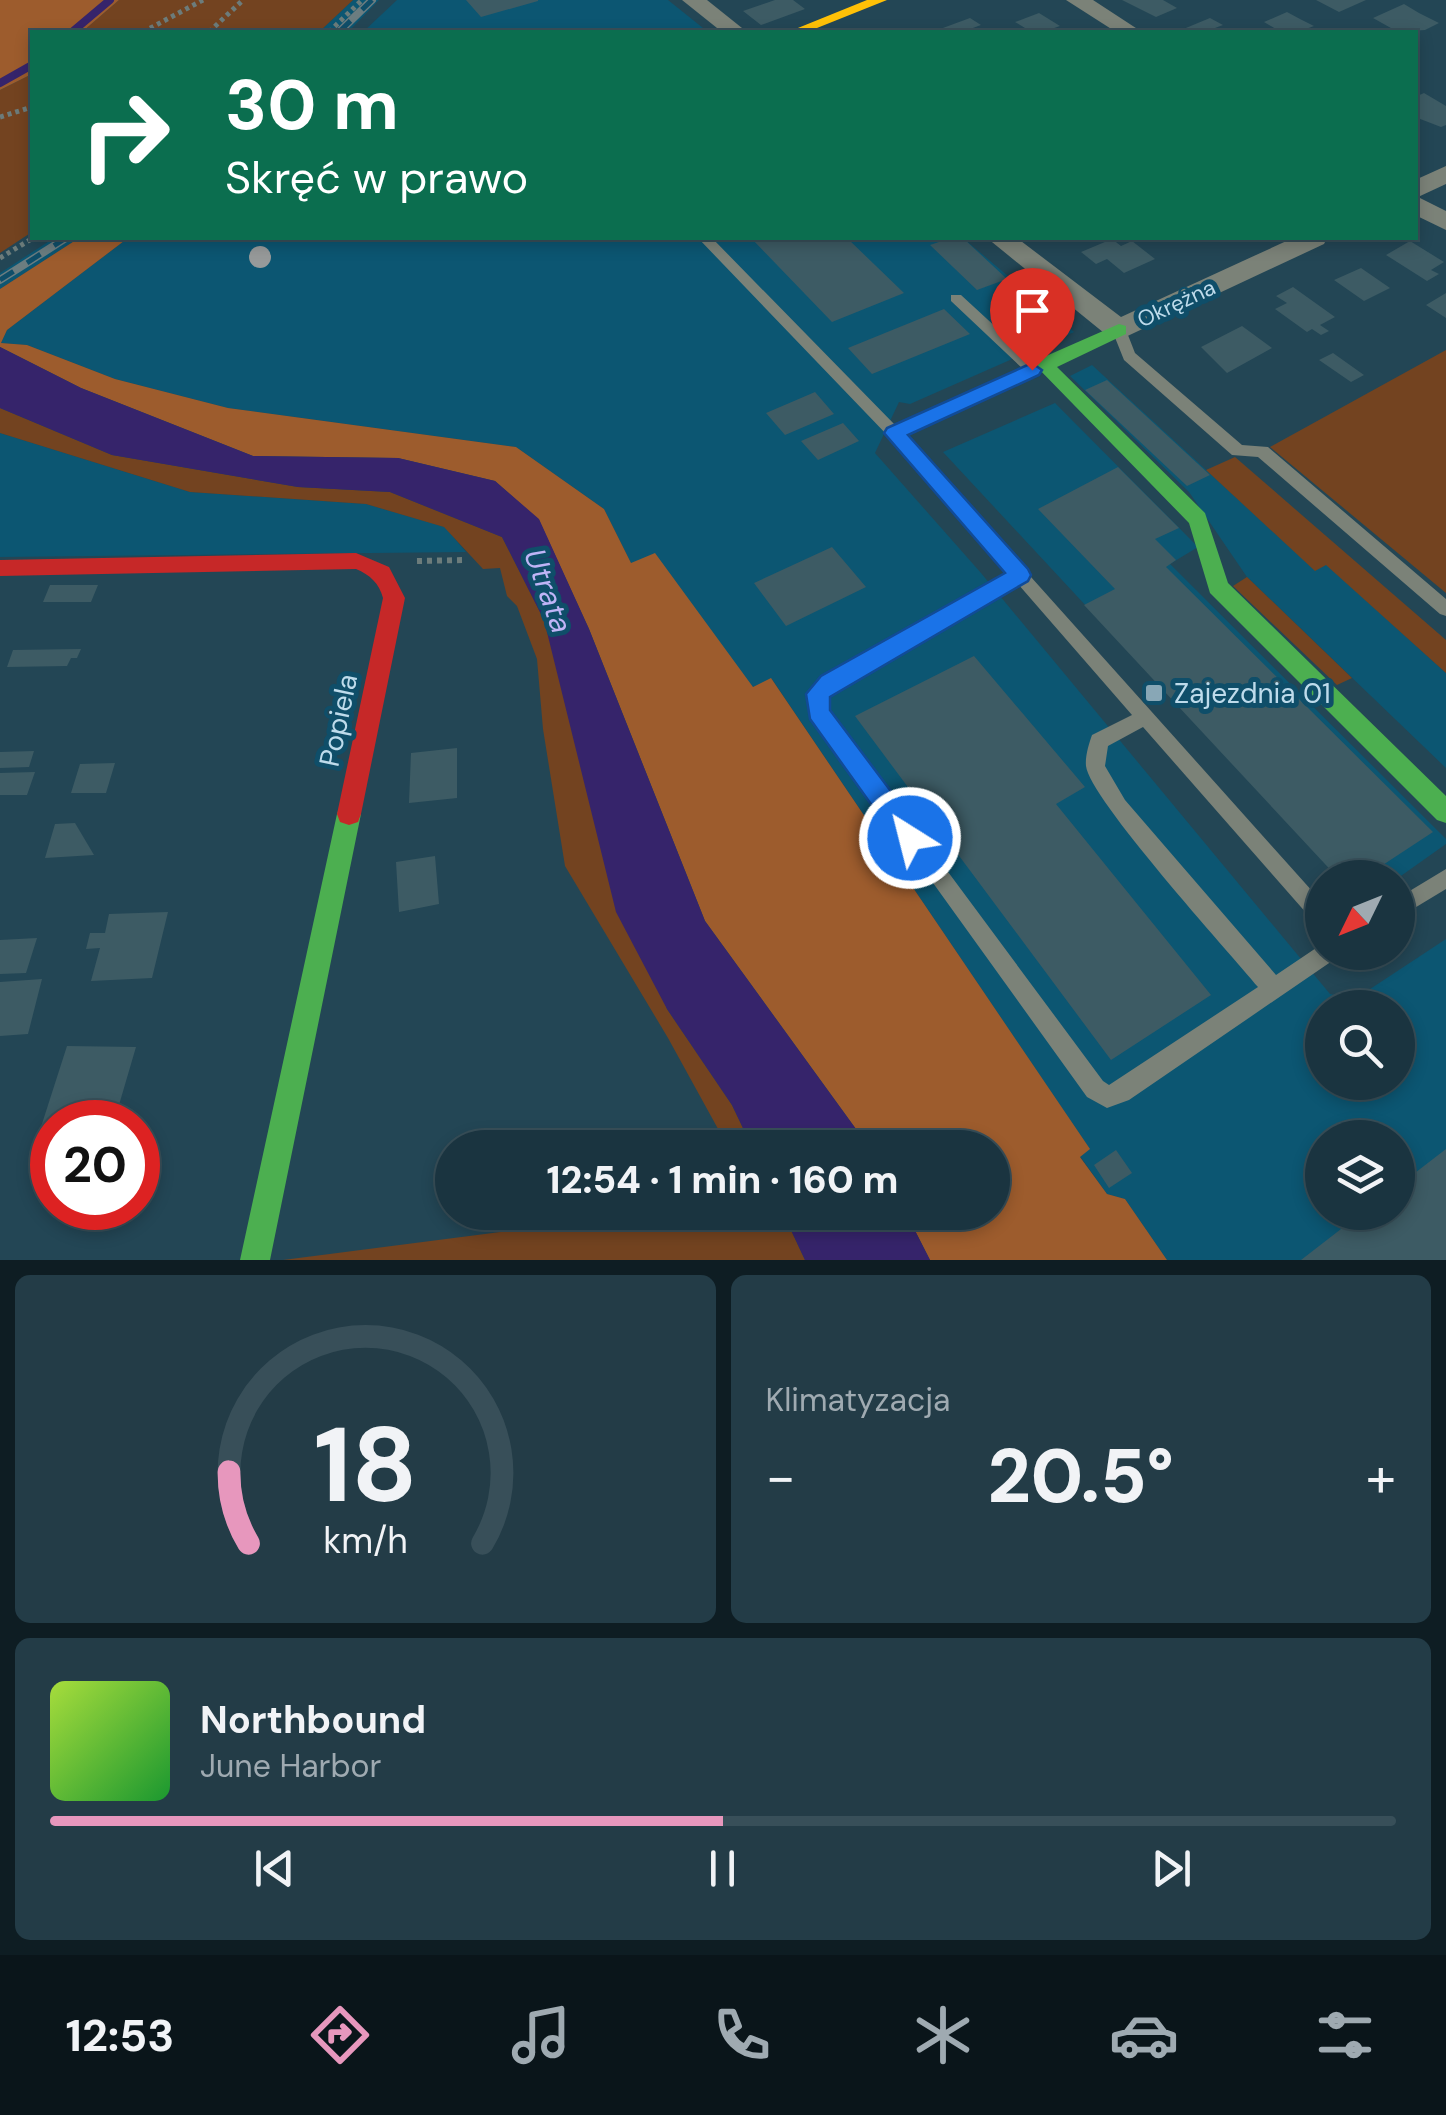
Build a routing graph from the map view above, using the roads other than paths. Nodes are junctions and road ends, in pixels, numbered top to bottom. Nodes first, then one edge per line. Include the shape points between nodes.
1 (692, 0) edge
2 (880, 0) edge
3 (1077, 0) edge
4 (733, 30) edge
5 (800, 30) edge
6 (1128, 30) edge
7 (1446, 174) edge
8 (1418, 188) edge
9 (1418, 206) edge
10 (1446, 222) edge
11 (707, 240) edge
12 (1003, 240) edge
13 (1310, 240) edge
14 (956, 298) dead end
15 (1119, 330) junction
16 (1038, 367) junction
17 (894, 433) junction
18 (0, 568) edge
19 (1020, 575) junction
20 (1446, 609) edge
21 (1146, 716) junction
22 (1446, 812) edge
23 (1446, 878) edge
24 (1305, 897) edge
25 (1415, 897) edge
26 (1305, 968) edge
27 (1274, 989) junction
28 (255, 1260) edge

1 - 4 street
2 - 5 street
3 - 6 street
7 - 8 street
9 - 10 street
11 - 17 lane
12 - 15 street, Okrężna
13 - 15 street, Okrężna
14 - 16 lane
15 - 16 street
15 - 20 lane via 1129,356 1238,451 1262,451
16 - 17 lane
16 - 22 street via 1198,519 1218,587
17 - 19 lane
18 - 28 street, Popiela via 356,560 391,580 394,598
19 - 21 lane
19 - 27 lane via 830,682 818,694 818,712 1094,1089 1108,1097
21 - 24 lane
21 - 27 lane via 1099,742 1095,768 1118,806
23 - 25 lane
26 - 27 lane

